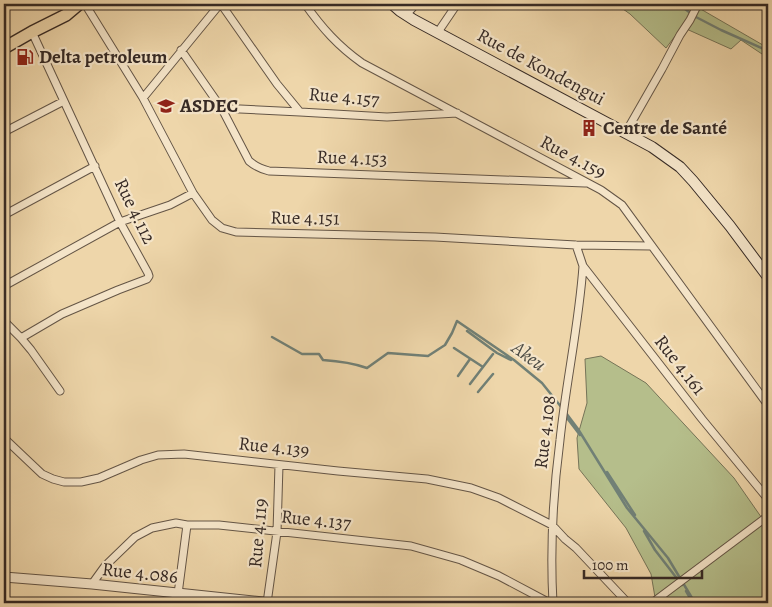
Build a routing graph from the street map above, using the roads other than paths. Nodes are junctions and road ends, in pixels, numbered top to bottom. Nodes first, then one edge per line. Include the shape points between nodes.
1 (79, 4) edge
2 (220, 4) edge
3 (305, 4) edge
4 (392, 4) edge
5 (416, 4) edge
6 (457, 4) edge
7 (698, 4) edge
8 (406, 15) junction
9 (32, 32) junction
10 (438, 32) junction
11 (4, 48) edge
12 (181, 50) junction
13 (143, 98) junction
14 (64, 101) junction
15 (222, 109) junction
16 (300, 112) junction
17 (457, 113) junction
18 (4, 132) edge
19 (626, 132) junction
20 (95, 166) junction
21 (588, 183) junction
22 (193, 193) junction
23 (4, 215) edge
24 (120, 222) junction
25 (576, 245) junction
26 (651, 246) junction
27 (583, 266) junction
28 (768, 277) edge
29 (4, 286) edge
30 (4, 321) edge
31 (21, 338) junction
32 (60, 391) dead end
33 (768, 405) edge
34 (4, 438) edge
35 (279, 465) junction
36 (768, 499) edge
37 (768, 516) edge
38 (187, 525) junction
39 (552, 525) junction
40 (277, 532) junction
41 (4, 577) edge
42 (92, 584) junction
43 (178, 594) junction
44 (267, 603) edge
45 (274, 603) edge
46 (552, 603) edge
47 (628, 603) edge
48 (652, 603) edge

1 - 9 main road via 66,15
1 - 13 street, Rue 4.151
2 - 12 street
2 - 16 street, Rue 4.157
3 - 17 street, Rue 4.159 via 329,36 349,54
4 - 8 main road, Rue de Kondengui
5 - 8 street
6 - 10 street
7 - 19 street
8 - 10 main road, Rue de Kondengui
9 - 11 main road
9 - 14 street, Rue 4.112
10 - 19 main road, Rue de Kondengui
12 - 13 street
12 - 15 street, Rue 4.153
13 - 22 street, Rue 4.151
14 - 18 street
14 - 20 street, Rue 4.112
15 - 16 street
15 - 21 street, Rue 4.153 via 249,161 270,171
16 - 17 street, Rue 4.157 via 387,117
17 - 21 street, Rue 4.159
19 - 28 main road, Rue de Kondengui via 665,155 694,180
20 - 23 street
20 - 24 street, Rue 4.112
21 - 26 street, Rue 4.159 via 622,205
22 - 24 street via 170,205
22 - 25 street, Rue 4.151 via 212,220 222,228 236,232 435,237
24 - 29 street
24 - 31 street, Rue 4.112 via 148,273 147,280 62,314
25 - 26 street, Rue 4.151
25 - 27 street, Rue 4.161
26 - 33 street, Rue 4.159
27 - 36 street, Rue 4.161
27 - 39 street, Rue 4.108
30 - 31 street
31 - 32 street
34 - 35 street, Rue 4.139 via 42,474 64,482 99,478 158,455 184,454
35 - 39 street, Rue 4.139 via 427,478 499,498
35 - 40 street, Rue 4.119
37 - 48 street
38 - 40 street, Rue 4.137
38 - 42 street, Rue 4.137 via 176,523 152,528 135,537 105,566
38 - 43 street
39 - 46 street, Rue 4.108
39 - 47 street, Rue 4.139
40 - 44 street, Rue 4.119
40 - 46 street, Rue 4.137 via 411,546 436,552 499,576
41 - 42 street, Rue 4.086
42 - 43 street, Rue 4.086
43 - 44 street, Rue 4.086
44 - 45 street, Rue 4.086

